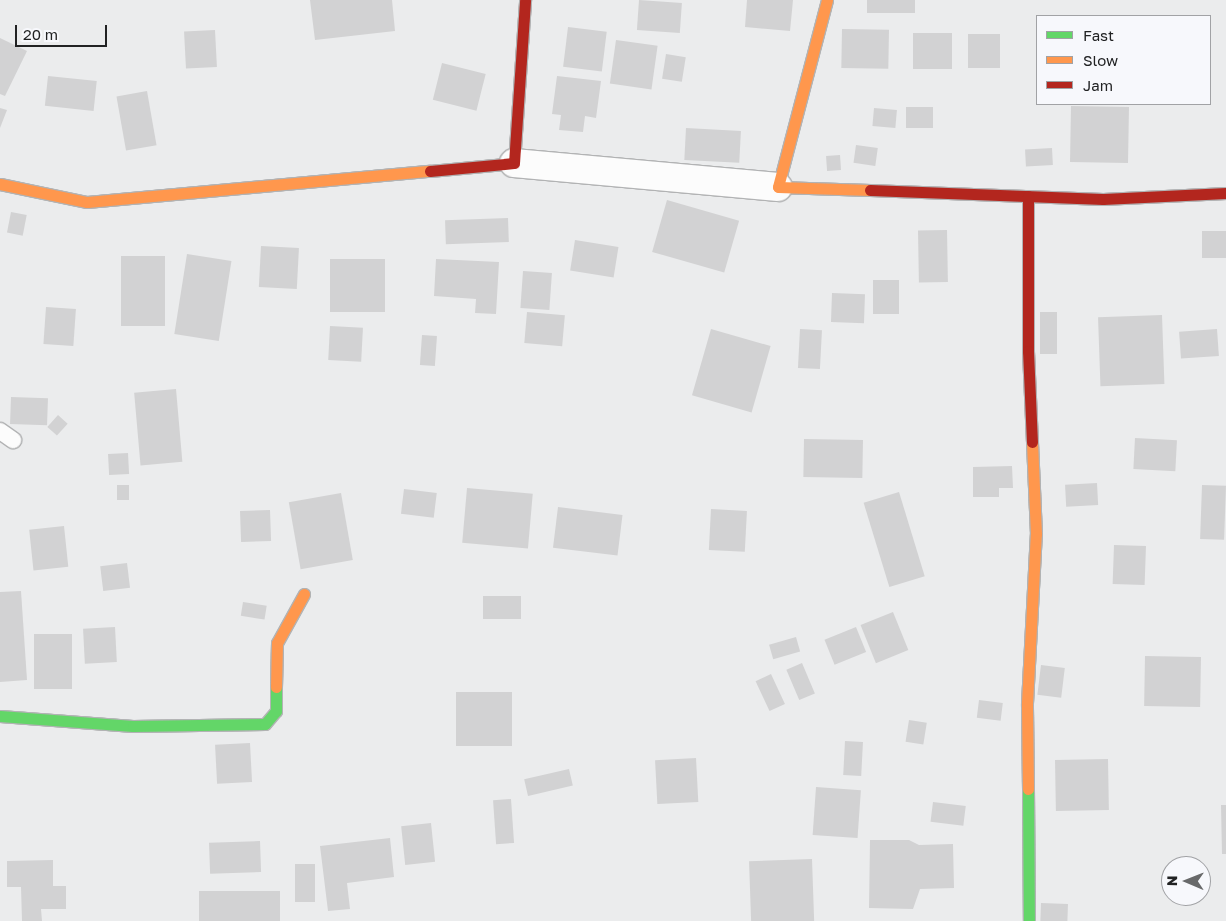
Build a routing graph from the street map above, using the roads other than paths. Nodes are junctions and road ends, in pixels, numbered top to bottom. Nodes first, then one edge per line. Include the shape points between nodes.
1 (525, 0) edge
2 (827, 0) edge
3 (514, 162) junction
4 (0, 184) edge
5 (778, 187) junction
6 (1226, 193) edge
7 (1028, 196) junction
8 (304, 594) dead end
9 (0, 716) edge
10 (1029, 921) edge

1 - 3 street
2 - 5 street
3 - 4 street via 87,202
3 - 5 street
5 - 7 street
6 - 7 street via 1103,199
7 - 10 street via 1028,351 1036,534 1027,703
8 - 9 street via 277,643 276,711 265,724 133,726

